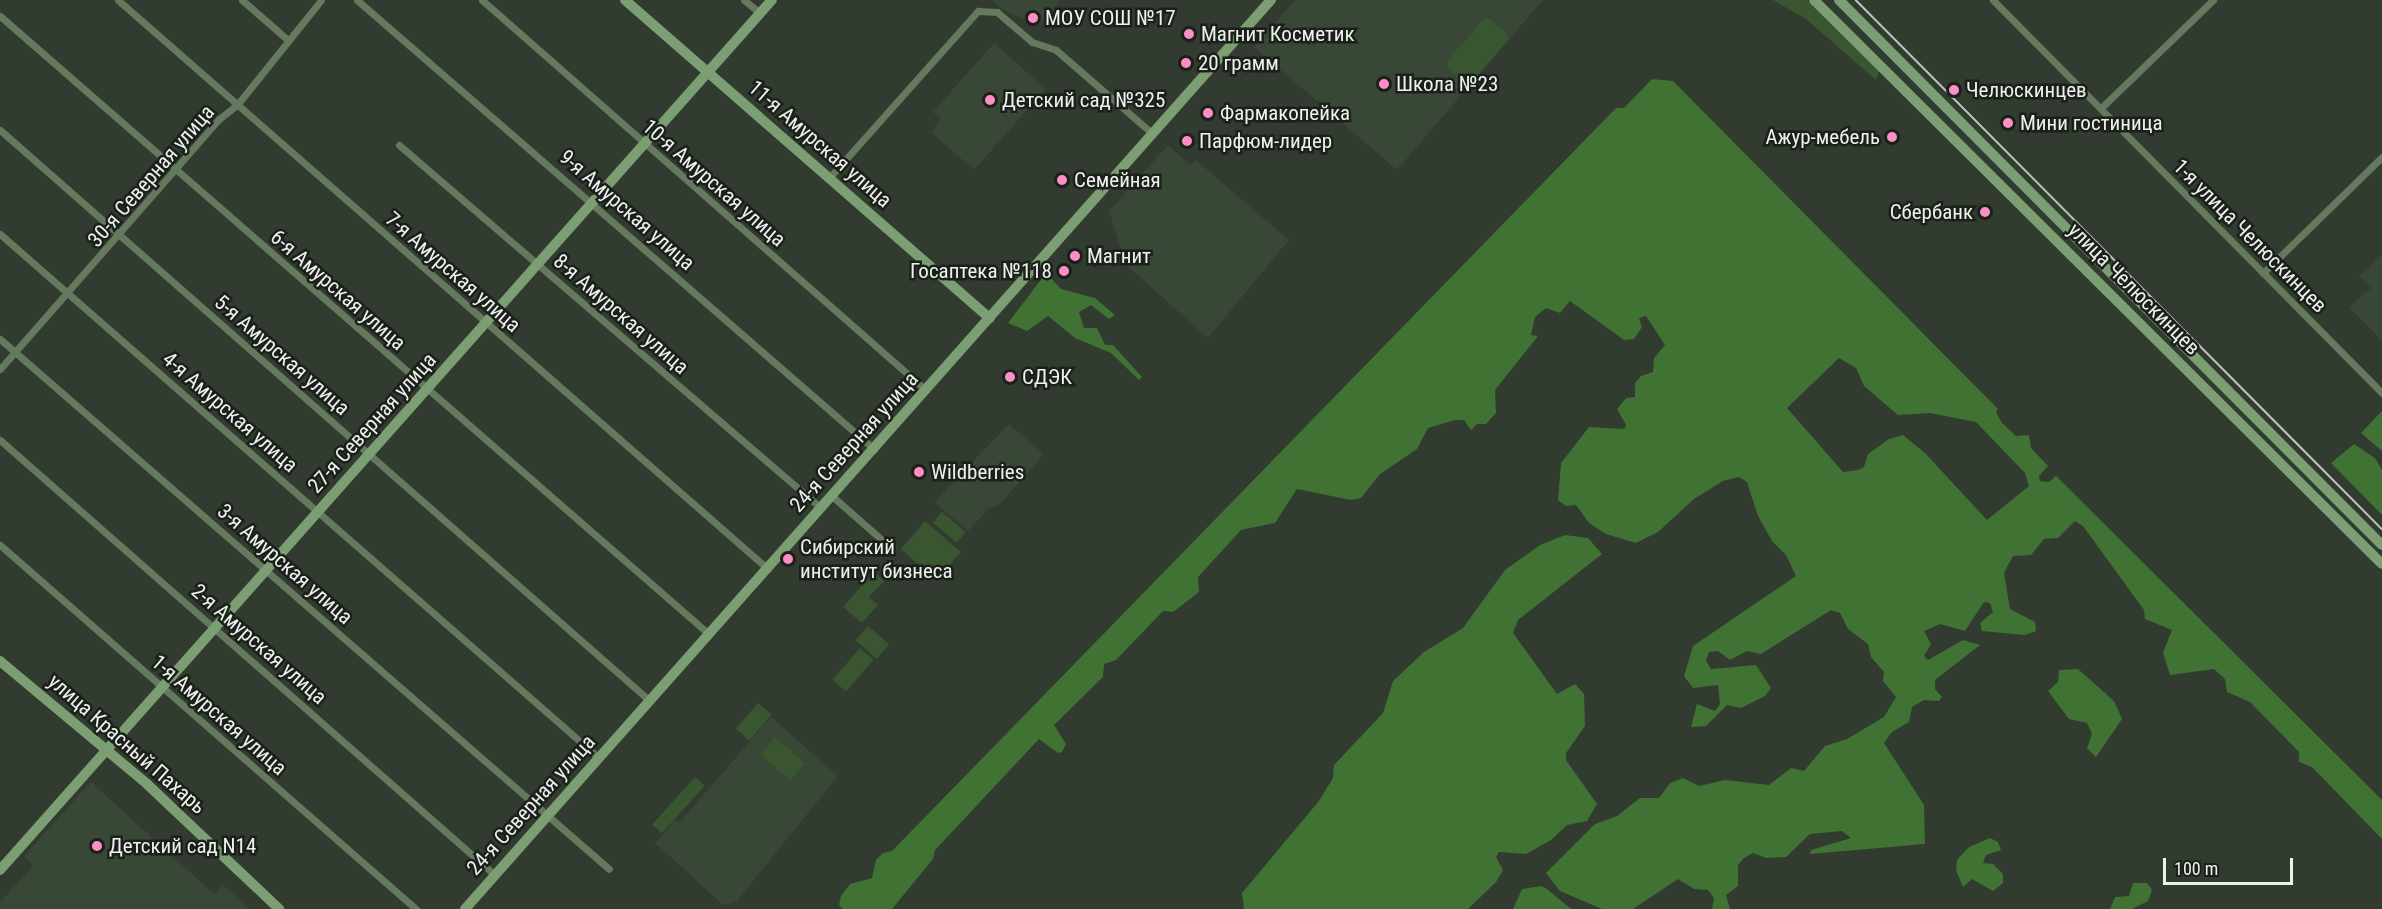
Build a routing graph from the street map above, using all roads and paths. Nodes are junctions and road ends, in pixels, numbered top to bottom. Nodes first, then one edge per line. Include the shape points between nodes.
1 (118, 0) edge
2 (242, 0) edge
3 (321, 0) edge
4 (357, 0) edge
5 (482, 0) edge
6 (625, 0) edge
7 (744, 0) edge
8 (772, 0) edge
9 (1271, 0) edge
10 (1815, 0) edge
11 (1839, 0) edge
12 (1993, 0) edge
13 (2213, 0) edge
14 (760, 13) junction
15 (0, 16) edge
16 (288, 40) junction
17 (1897, 61) junction
18 (1888, 70) junction
19 (708, 72) junction
20 (237, 105) junction
21 (2101, 108) junction
22 (0, 130) edge
23 (1153, 134) junction
24 (644, 144) junction
25 (399, 145) dead end
26 (1985, 148) junction
27 (1975, 157) junction
28 (2382, 157) edge
29 (175, 171) junction
30 (829, 178) junction
31 (593, 202) junction
32 (0, 234) edge
33 (121, 234) junction
34 (538, 265) junction
35 (2263, 273) junction
36 (67, 292) junction
37 (990, 318) junction
38 (487, 323) junction
39 (2162, 324) junction
40 (2152, 335) junction
41 (0, 339) edge
42 (15, 353) junction
43 (0, 369) edge
44 (427, 390) junction
45 (926, 390) junction
46 (2382, 393) edge
47 (2268, 430) junction
48 (0, 440) edge
49 (2258, 441) junction
50 (874, 449) junction
51 (370, 454) junction
52 (2312, 474) junction
53 (2302, 485) junction
54 (832, 496) junction
55 (821, 508) junction
56 (319, 511) junction
57 (0, 545) edge
58 (2382, 545) edge
59 (891, 548) dead end
60 (2382, 564) edge
61 (768, 569) junction
62 (267, 570) junction
63 (216, 628) junction
64 (709, 634) junction
65 (0, 661) edge
66 (162, 688) junction
67 (650, 701) junction
68 (106, 751) junction
69 (599, 758) junction
70 (548, 816) junction
71 (609, 869) dead end
72 (0, 870) edge
73 (495, 875) junction
74 (279, 909) edge
75 (416, 909) edge
76 (465, 909) edge

1 - 20 street, 7-я Амурская улица
2 - 16 street
3 - 16 street, 30-я Северная улица
4 - 31 street, 9-я Амурская улица
5 - 24 street, 10-я Амурская улица
6 - 19 main road, 11-я Амурская улица
7 - 14 street
8 - 14 main road, 27-я Северная улица
9 - 23 main road, 24-я Северная улица
10 - 18 main road, улица Челюскинцев
11 - 17 main road, улица Челюскинцев
12 - 21 street, 1-я улица Челюскинцев
13 - 21 street
14 - 19 main road, 27-я Северная улица
15 - 29 street, 6-я Амурская улица
16 - 20 street, 30-я Северная улица
17 - 18 main road
17 - 26 main road, улица Челюскинцев
18 - 27 main road, улица Челюскинцев
19 - 24 main road, 27-я Северная улица
19 - 30 main road, 11-я Амурская улица
20 - 29 street, 30-я Северная улица via 219,119
20 - 38 street, 7-я Амурская улица
21 - 35 street, 1-я улица Челюскинцев
22 - 33 street, 5-я Амурская улица
23 - 30 street via 1056,50 1032,42 997,12 978,11
23 - 37 main road, 24-я Северная улица
24 - 31 main road, 27-я Северная улица
24 - 45 street, 10-я Амурская улица
25 - 34 street, 8-я Амурская улица
26 - 27 main road
26 - 39 main road, улица Челюскинцев
27 - 40 main road, улица Челюскинцев
28 - 35 street
29 - 33 street, 30-я Северная улица
29 - 44 street, 6-я Амурская улица
30 - 37 main road, 11-я Амурская улица
31 - 34 main road, 27-я Северная улица
31 - 50 street, 9-я Амурская улица
32 - 36 street, 4-я Амурская улица
33 - 36 street, 30-я Северная улица
33 - 51 street, 5-я Амурская улица
34 - 38 main road, 27-я Северная улица
34 - 55 street, 8-я Амурская улица
35 - 46 street, 1-я улица Челюскинцев
36 - 42 street, 30-я Северная улица
36 - 56 street, 4-я Амурская улица
37 - 45 main road, 24-я Северная улица
38 - 44 main road, 27-я Северная улица
38 - 61 street, 7-я Амурская улица
39 - 40 main road
39 - 47 main road, улица Челюскинцев
40 - 49 main road, улица Челюскинцев
41 - 42 street, 3-я Амурская улица
42 - 43 street, 30-я Северная улица
42 - 62 street, 3-я Амурская улица
44 - 51 main road, 27-я Северная улица
44 - 64 street, 6-я Амурская улица
45 - 50 main road, 24-я Северная улица
47 - 49 main road
47 - 52 main road, улица Челюскинцев
48 - 63 street, 2-я Амурская улица
49 - 53 main road, улица Челюскинцев
50 - 54 main road, 24-я Северная улица
51 - 56 main road, 27-я Северная улица
51 - 67 street, 5-я Амурская улица
52 - 53 main road
52 - 58 main road, улица Челюскинцев
53 - 60 main road, улица Челюскинцев
54 - 55 main road, 24-я Северная улица
54 - 59 street
55 - 61 main road, 24-я Северная улица
56 - 62 main road, 27-я Северная улица
56 - 69 street, 4-я Амурская улица
57 - 66 street, 1-я Амурская улица
61 - 64 main road, 24-я Северная улица
62 - 63 main road, 27-я Северная улица
62 - 70 street, 3-я Амурская улица
63 - 66 main road, 27-я Северная улица
63 - 73 street, 2-я Амурская улица
64 - 67 main road, 24-я Северная улица
65 - 68 main road, улица Красный Пахарь
66 - 68 main road, 27-я Северная улица
66 - 75 street, 1-я Амурская улица
67 - 69 main road, 24-я Северная улица
68 - 72 main road, 27-я Северная улица
68 - 74 main road, улица Красный Пахарь via 213,844
69 - 70 main road, 24-я Северная улица
70 - 71 street, 3-я Амурская улица
70 - 73 main road, 24-я Северная улица
73 - 76 main road, 24-я Северная улица

